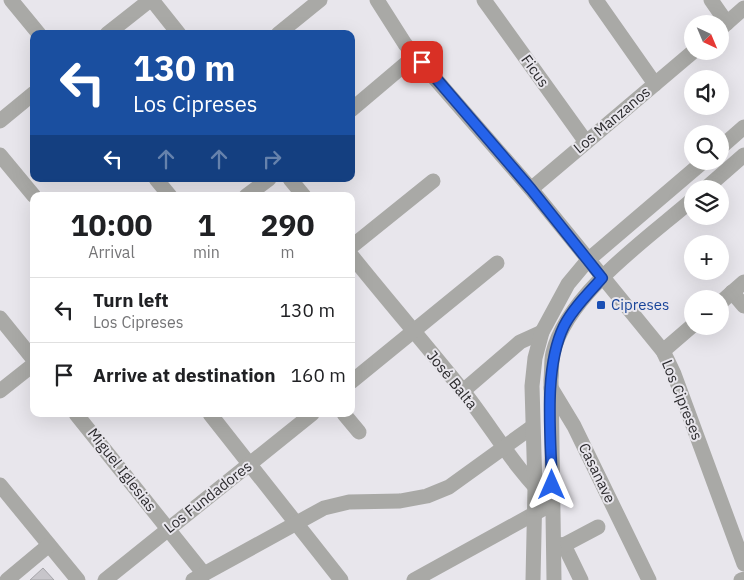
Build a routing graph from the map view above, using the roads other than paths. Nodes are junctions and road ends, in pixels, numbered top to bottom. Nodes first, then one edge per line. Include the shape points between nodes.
1 (11, 0) edge
2 (151, 0) edge
3 (320, 0) edge
4 (377, 0) edge
5 (484, 0) edge
6 (596, 0) edge
7 (711, 0) edge
8 (744, 8) edge
9 (718, 15) edge
10 (729, 22) edge
11 (36, 30) edge
12 (112, 30) edge
13 (176, 30) edge
14 (283, 30) edge
15 (416, 56) junction
16 (684, 59) edge
17 (655, 84) junction
18 (30, 96) edge
19 (355, 107) edge
20 (0, 121) edge
21 (744, 127) edge
22 (729, 140) edge
23 (586, 142) junction
24 (0, 155) edge
25 (744, 155) edge
26 (693, 170) edge
27 (715, 180) edge
28 (433, 181) dead end
29 (158, 182) edge
30 (265, 182) edge
31 (292, 182) edge
32 (531, 189) junction
33 (31, 192) edge
34 (167, 192) edge
35 (251, 192) edge
36 (301, 192) edge
37 (684, 207) edge
38 (355, 244) edge
39 (355, 260) edge
40 (588, 260) junction
41 (497, 263) dead end
42 (602, 278) junction
43 (744, 282) edge
44 (732, 292) junction
45 (729, 294) edge
46 (744, 306) edge
47 (0, 318) edge
48 (412, 332) junction
49 (542, 332) junction
50 (684, 333) edge
51 (663, 351) junction
52 (30, 355) edge
53 (30, 367) edge
54 (532, 378) junction
55 (355, 379) edge
56 (551, 388) junction
57 (0, 390) edge
58 (463, 391) junction
59 (78, 417) edge
60 (212, 417) edge
61 (308, 417) edge
62 (346, 417) edge
63 (532, 427) junction
64 (359, 432) dead end
65 (502, 447) junction
66 (250, 464) junction
67 (0, 485) edge
68 (535, 488) junction
69 (552, 504) junction
70 (533, 513) junction
71 (296, 523) junction
72 (598, 527) dead end
73 (168, 528) junction
74 (559, 544) junction
75 (49, 545) junction
76 (744, 564) edge
77 (199, 577) edge
78 (6, 580) edge
79 (78, 580) edge
80 (105, 580) edge
81 (341, 580) edge
82 (414, 580) edge
83 (533, 580) edge
84 (554, 580) edge
85 (582, 580) edge
86 (649, 580) edge

1 - 11 street
2 - 12 street
2 - 13 street
3 - 14 street
4 - 15 street, Los Cipreses
5 - 23 street, Ficus
6 - 17 street
7 - 9 street
8 - 10 street
15 - 19 street
15 - 32 street, Los Cipreses
16 - 17 street, Los Manzanos
17 - 23 street, Los Manzanos
18 - 20 street
21 - 22 street
23 - 32 street, Los Manzanos
24 - 33 street
25 - 27 street
26 - 40 street
28 - 38 street
29 - 34 street
30 - 35 street
31 - 36 street
32 - 40 street, Los Cipreses
37 - 42 street
39 - 48 street, José Balta
40 - 42 street, Los Cipreses
40 - 49 street via 568,284
41 - 48 street
42 - 51 street, Los Cipreses
42 - 56 street via 565,325 554,353
43 - 44 street
44 - 45 street
44 - 46 street
47 - 52 street
48 - 55 street
48 - 58 street, José Balta
49 - 54 street
49 - 58 street via 520,342
50 - 51 street
51 - 76 street, Los Cipreses
53 - 57 street
54 - 56 street via 540,379
54 - 63 street
56 - 69 street
56 - 86 street, Casanave via 574,426
58 - 65 street, José Balta
59 - 73 street, Miguel Iglesias
60 - 66 street
61 - 66 street, Los Fundadores
62 - 64 street
63 - 65 street
63 - 68 street
65 - 68 street, José Balta
65 - 71 street via 449,487 427,496 400,501 348,502 324,508
66 - 71 street
66 - 73 street, Los Fundadores
67 - 75 street
68 - 69 street, José Balta
68 - 70 street
69 - 70 street
69 - 74 street
70 - 82 street
70 - 83 street
71 - 77 street
71 - 81 street
72 - 74 street
73 - 77 street, Miguel Iglesias
73 - 80 street, Los Fundadores
74 - 84 street
74 - 85 street
75 - 78 street
75 - 79 street

